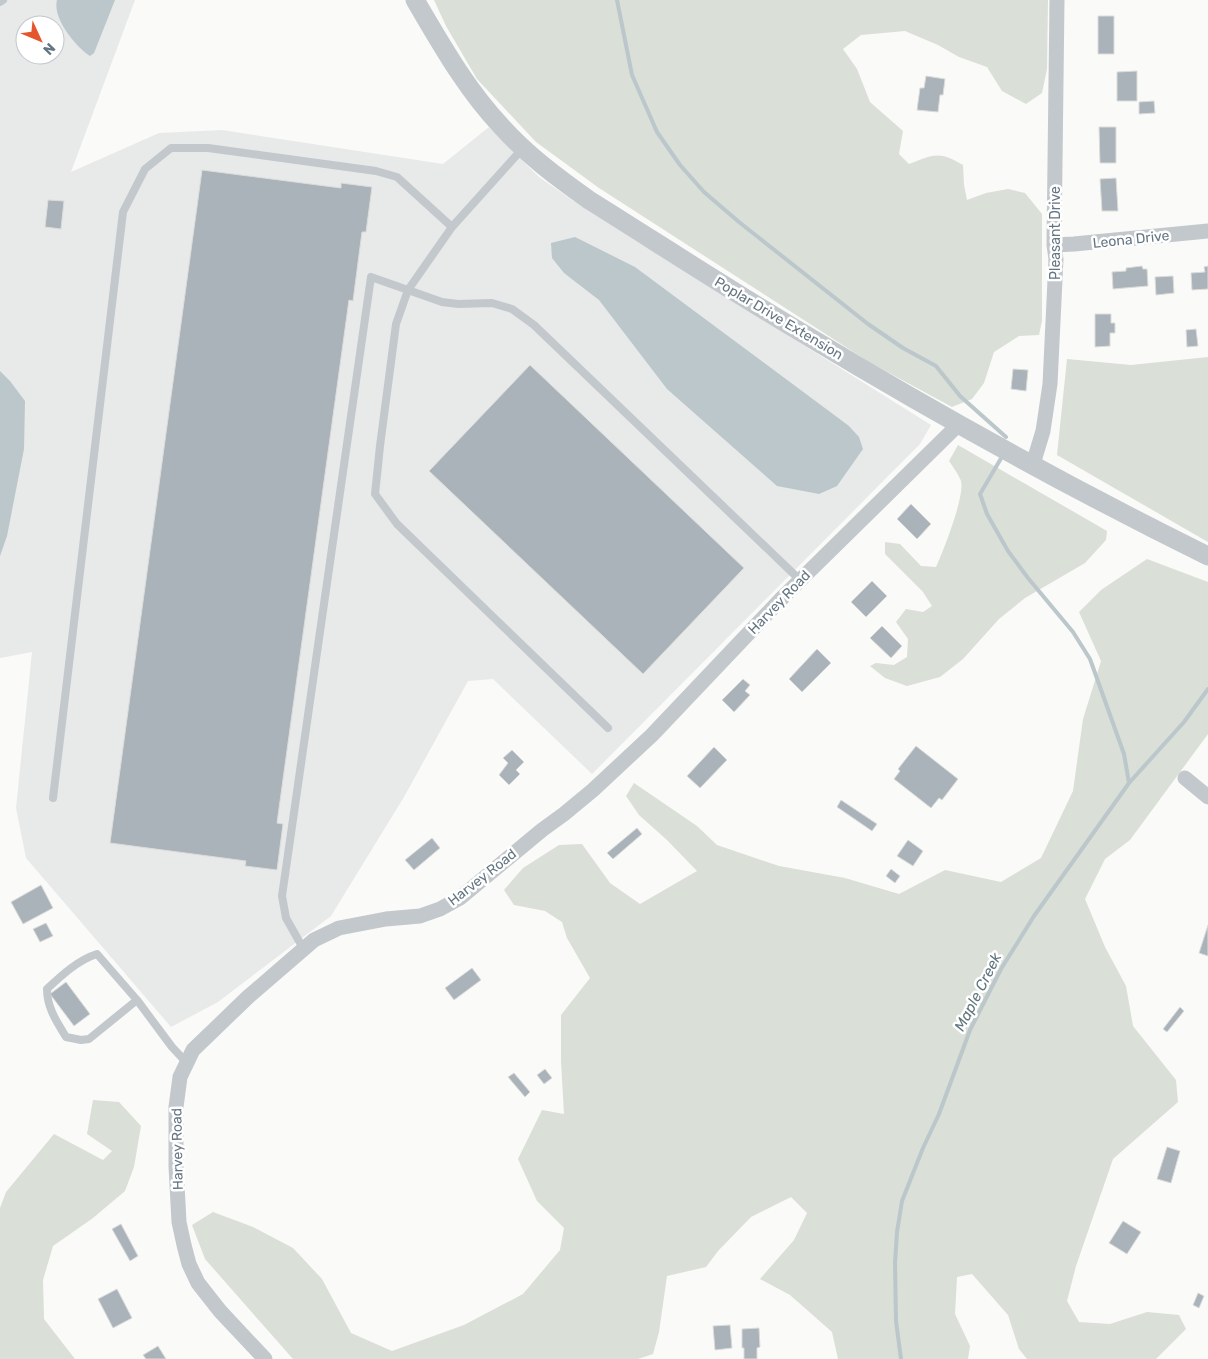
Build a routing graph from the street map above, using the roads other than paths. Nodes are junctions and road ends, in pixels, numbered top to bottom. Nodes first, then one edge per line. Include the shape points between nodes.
1 (415, 0) edge
2 (1057, 0) edge
3 (523, 148) junction
4 (452, 227) junction
5 (1208, 231) edge
6 (1054, 244) junction
7 (408, 290) junction
8 (959, 424) junction
9 (1033, 464) junction
10 (1208, 556) edge
11 (800, 580) junction
12 (608, 728) dead end
13 (1185, 778) dead end
14 (1208, 797) edge
15 (53, 798) dead end
16 (302, 948) junction
17 (137, 1000) junction
18 (187, 1063) junction
19 (265, 1359) edge

1 - 3 street, Poplar Drive Extension via 472,91
2 - 6 street, Pleasant Drive
3 - 4 lane
3 - 8 street, Poplar Drive Extension via 589,200 803,334
4 - 7 lane
4 - 15 lane via 397,177 376,171 208,148 171,148 145,169 123,212
5 - 6 street, Leona Drive
6 - 9 street, Pleasant Drive via 1050,384 1043,431
7 - 11 lane via 442,302 492,303 512,309 534,325
7 - 12 lane via 396,324 375,494 397,524
7 - 16 lane via 371,277 282,896 286,918
8 - 9 street, Poplar Drive Extension
8 - 11 street, Harvey Road
9 - 10 street, Poplar Drive Extension
11 - 16 street, Harvey Road via 617,768 460,898 420,916 339,928
13 - 14 street
16 - 18 street, Harvey Road via 193,1050
17 - 17 lane via 89,1038 75,1040 66,1037 54,1018 47,1000 47,989 85,958 97,954
17 - 18 lane
18 - 19 street, Harvey Road via 180,1078 176,1107 176,1166 180,1222 189,1264 198,1283 220,1311

